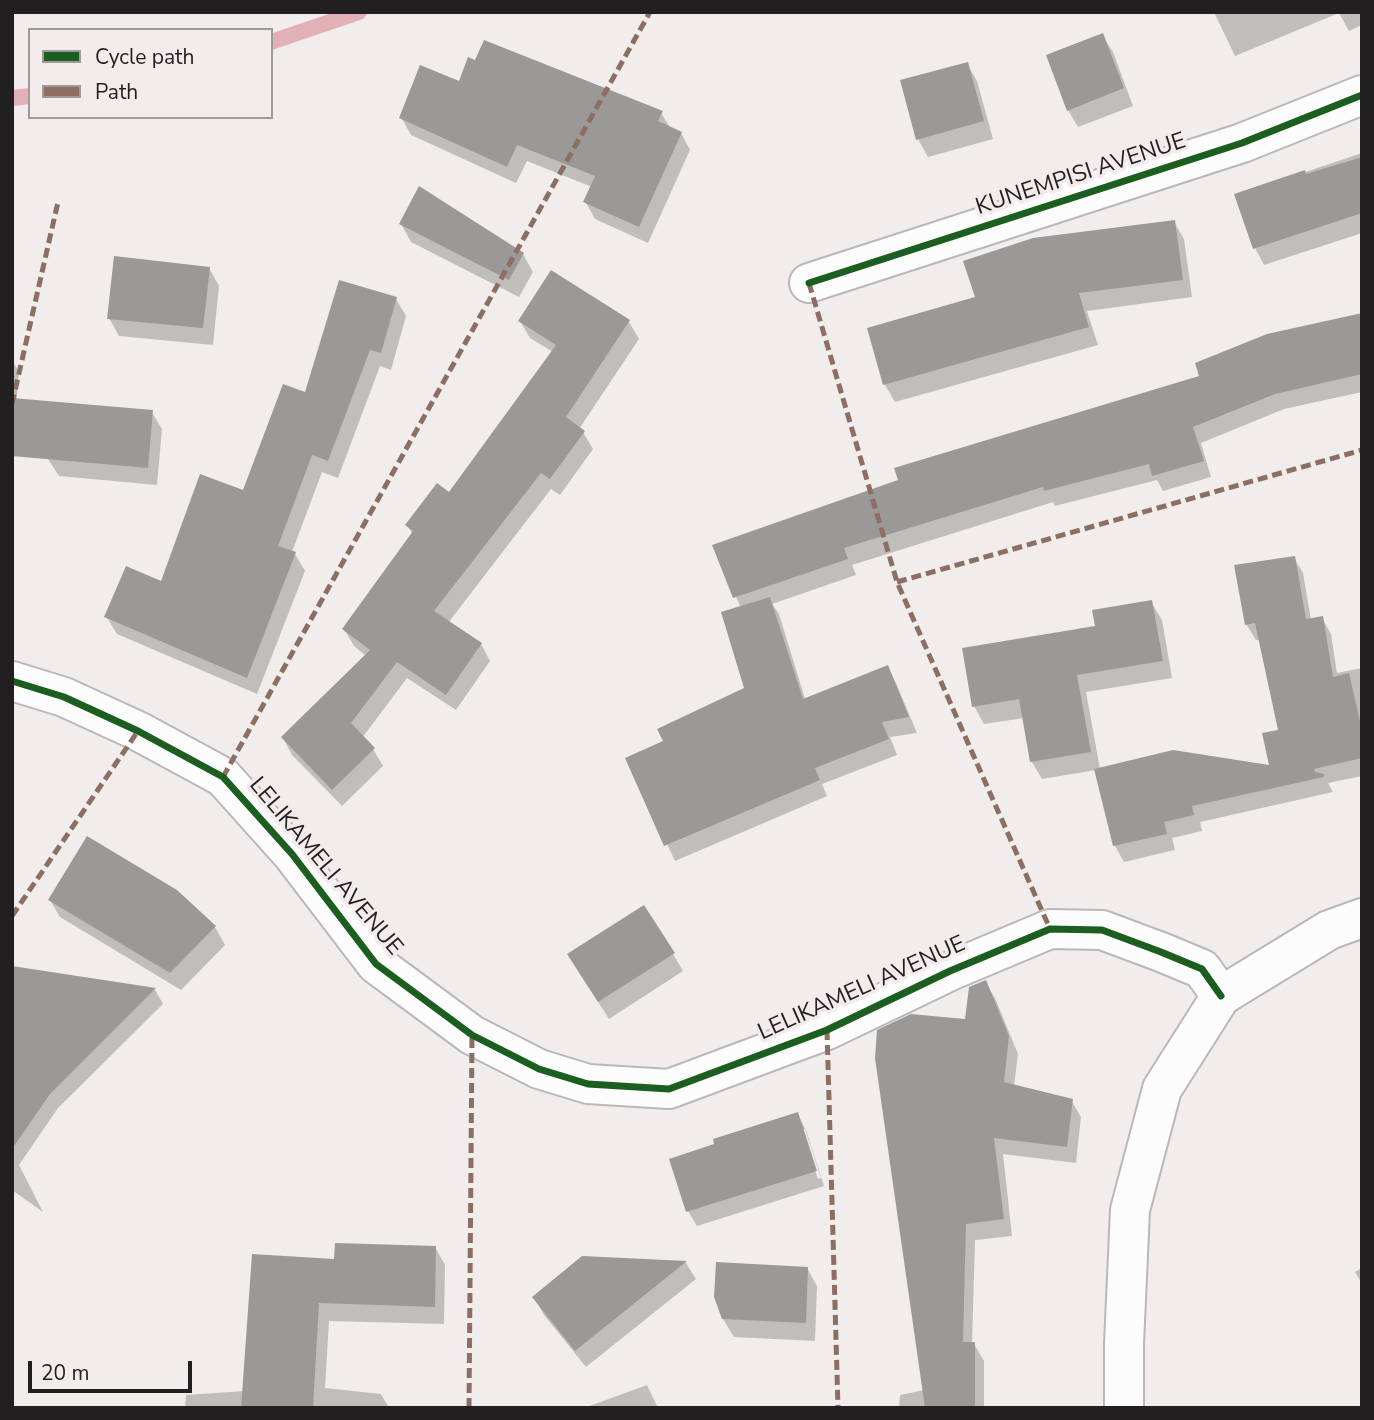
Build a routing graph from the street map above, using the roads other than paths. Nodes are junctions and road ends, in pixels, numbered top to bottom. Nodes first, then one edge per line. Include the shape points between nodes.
1 (1362, 95) edge
2 (809, 283) dead end
3 (12, 681) edge
4 (1362, 918) edge
5 (1221, 996) junction
6 (1124, 1408) edge

1 - 2 street, KUNEMPISI AVENUE via 1242,143
3 - 5 street, LELIKAMELI AVENUE via 64,697 223,777 292,854 376,964 472,1035 539,1069 588,1084 669,1089 827,1030 1050,929 1102,930 1161,951 1202,969
4 - 5 street via 1329,930
5 - 6 street via 1163,1089 1130,1210

